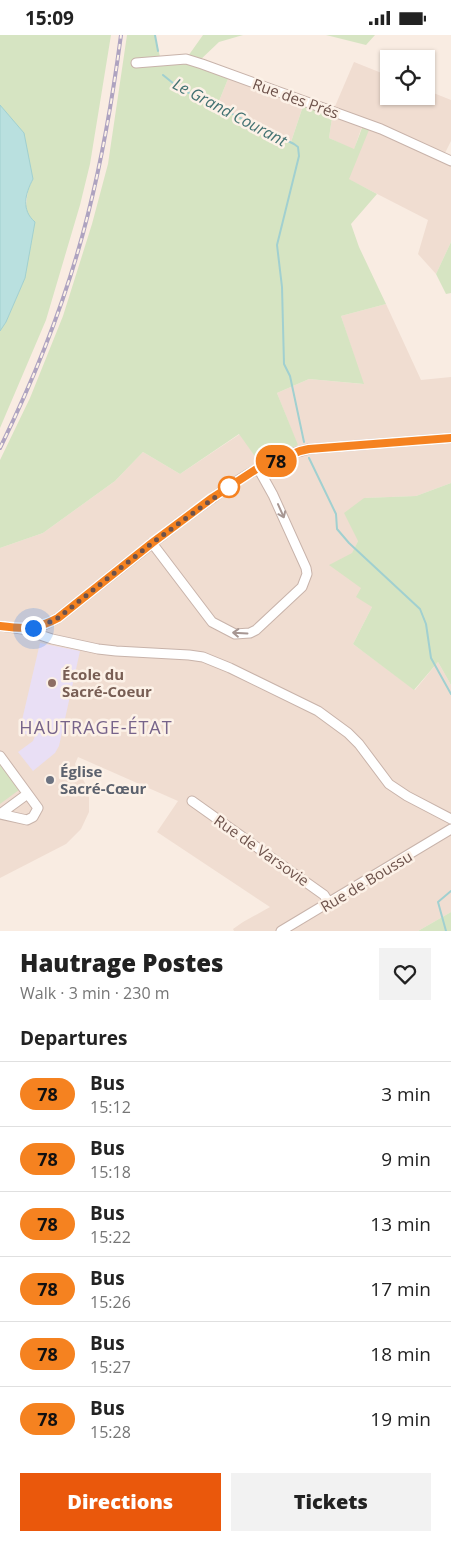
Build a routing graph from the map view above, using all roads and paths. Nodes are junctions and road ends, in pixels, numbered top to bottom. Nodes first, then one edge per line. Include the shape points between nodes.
1 (136, 63) dead end
2 (451, 161) edge
3 (451, 438) edge
4 (258, 468) junction
5 (152, 543) junction
6 (0, 626) edge
7 (22, 629) junction
8 (0, 756) edge
9 (26, 795) junction
10 (192, 801) dead end
11 (0, 814) edge
12 (451, 819) edge
13 (451, 829) edge
14 (329, 903) junction
15 (281, 931) edge

1 - 2 street, Rue des Prés via 186,59 198,62 381,129
3 - 4 street via 309,449
4 - 5 street
4 -> 5 street via 307,574 302,587 256,630 235,634 212,622
5 - 7 street via 58,618 40,627
6 - 7 street
7 - 12 street via 98,649 203,657 230,668 318,711 359,743 389,784
8 - 9 street
9 - 11 street
9 - 11 street via 38,808 34,817 27,820
10 - 14 street, Rue de Varsovie via 324,895
13 - 14 street, Rue de Boussu
14 - 15 street, Rue de Boussu

